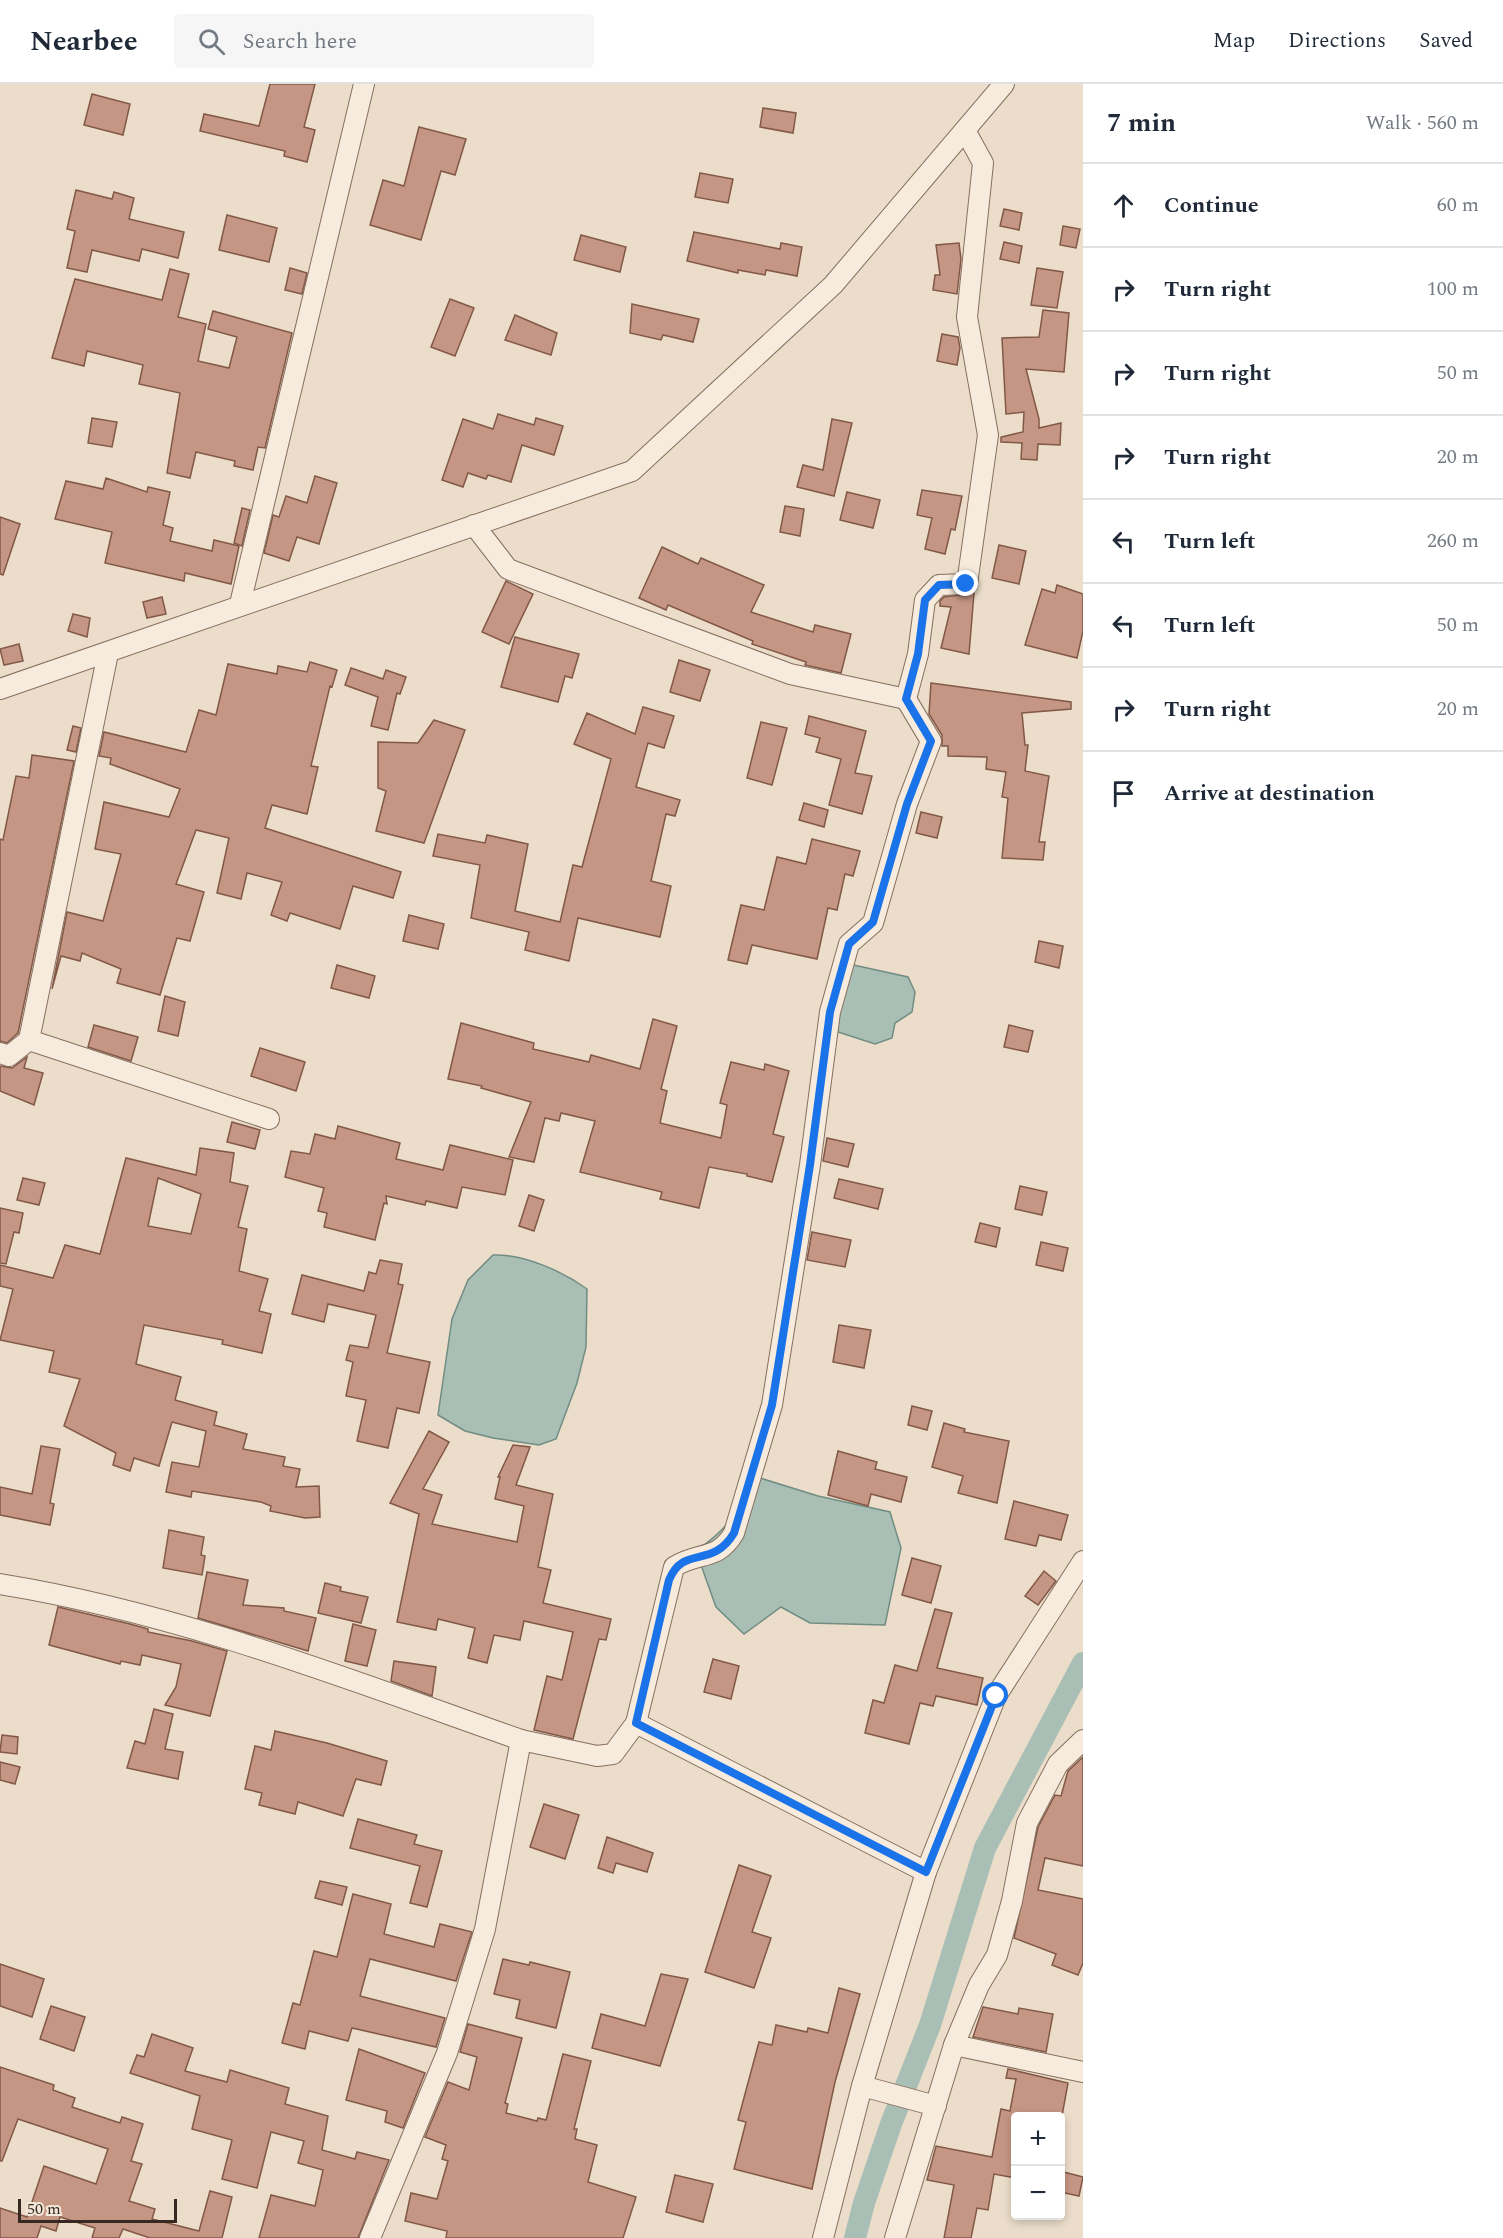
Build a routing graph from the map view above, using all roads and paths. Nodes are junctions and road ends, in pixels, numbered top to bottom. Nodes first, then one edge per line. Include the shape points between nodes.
1 (364, 84) edge
2 (1004, 84) edge
3 (966, 132) junction
4 (474, 525) junction
5 (240, 604) junction
6 (108, 653) junction
7 (0, 689) edge
8 (906, 699) junction
9 (29, 1040) junction
10 (0, 1053) edge
11 (269, 1119) dead end
12 (1083, 1561) edge
13 (0, 1584) edge
14 (636, 1723) junction
15 (521, 1740) junction
16 (1083, 1740) edge
17 (926, 1872) junction
18 (954, 2045) junction
19 (1083, 2072) edge
20 (868, 2088) junction
21 (932, 2105) junction
22 (370, 2238) edge
23 (823, 2238) edge
24 (895, 2238) edge

1 - 5 street
2 - 3 street
3 - 4 street via 833,285 632,471
3 - 8 street via 983,163 966,317 988,435 966,584 939,585 925,600 918,654
4 - 5 street
4 - 8 street via 508,569 790,674
5 - 6 street
6 - 7 street
6 - 9 street
8 - 14 street via 931,741 907,804 873,922 849,944 830,1012 772,1405 727,1545 716,1554 685,1560 674,1567
9 - 10 street via 9,1056
9 - 11 street
12 - 17 street via 996,1696
13 - 15 street via 129,1609
14 - 15 street via 614,1754 597,1756
14 - 17 street
15 - 22 street via 485,1929 447,2053
16 - 18 street via 1058,1764 1027,1823 997,1955 979,1985
17 - 20 street
18 - 19 street
18 - 21 street
20 - 21 street
20 - 23 street
21 - 24 street

